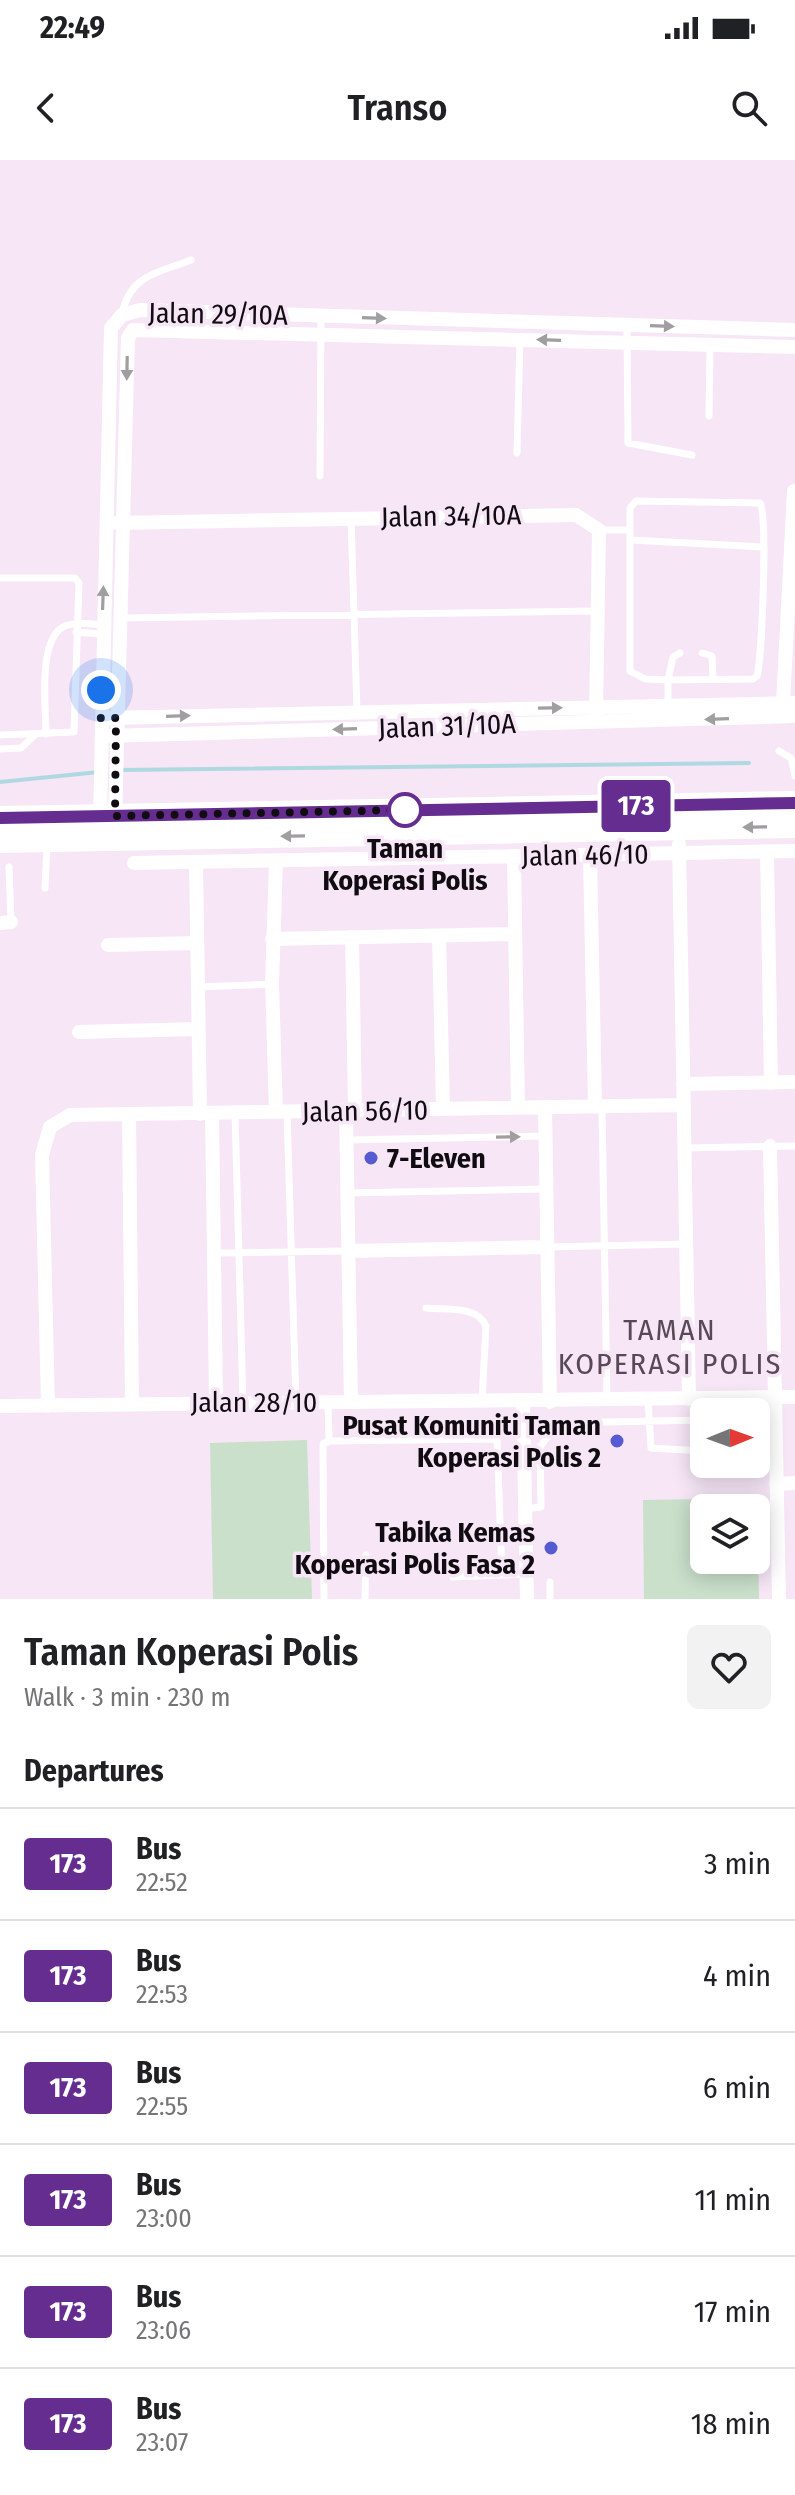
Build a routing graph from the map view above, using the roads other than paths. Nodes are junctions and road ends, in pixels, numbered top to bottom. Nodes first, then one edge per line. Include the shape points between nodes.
1 (191, 260) dead end
2 (122, 315) junction
3 (321, 316) junction
4 (627, 325) junction
5 (795, 330) edge
6 (321, 333) junction
7 (520, 339) junction
8 (627, 342) junction
9 (710, 345) junction
10 (795, 347) edge
11 (709, 416) dead end
12 (517, 453) dead end
13 (692, 455) dead end
14 (320, 476) dead end
15 (794, 491) edge
16 (351, 517) junction
17 (123, 523) junction
18 (106, 524) junction
19 (599, 530) junction
20 (630, 530) junction
21 (631, 540) junction
22 (763, 547) junction
23 (0, 578) edge
24 (598, 611) junction
25 (355, 615) junction
26 (120, 618) junction
27 (77, 628) junction
28 (102, 630) junction
29 (680, 653) dead end
30 (702, 653) dead end
31 (713, 679) junction
32 (668, 680) junction
33 (789, 704) edge
34 (668, 705) junction
35 (357, 711) junction
36 (596, 714) junction
37 (795, 716) edge
38 (100, 718) junction
39 (116, 718) junction
40 (46, 734) junction
41 (0, 735) edge
42 (35, 735) junction
43 (99, 736) junction
44 (115, 736) junction
45 (0, 749) edge
46 (779, 751) dead end
47 (795, 776) edge
48 (795, 803) edge
49 (679, 817) junction
50 (0, 818) edge
51 (795, 826) edge
52 (108, 828) junction
53 (47, 840) junction
54 (0, 841) edge
55 (795, 851) edge
56 (767, 852) junction
57 (679, 853) junction
58 (590, 855) junction
59 (514, 856) junction
60 (276, 861) junction
61 (196, 862) junction
62 (134, 863) dead end
63 (9, 867) dead end
64 (45, 888) dead end
65 (5, 922) edge
66 (515, 934) junction
67 (439, 936) junction
68 (352, 937) junction
69 (272, 939) junction
70 (197, 943) junction
71 (108, 945) dead end
72 (272, 984) junction
73 (198, 987) junction
74 (198, 1029) junction
75 (79, 1032) dead end
76 (795, 1082) edge
77 (771, 1083) junction
78 (683, 1084) junction
79 (684, 1105) junction
80 (598, 1107) junction
81 (518, 1108) junction
82 (545, 1108) junction
83 (443, 1109) junction
84 (350, 1111) junction
85 (282, 1112) junction
86 (235, 1113) junction
87 (206, 1114) junction
88 (129, 1115) junction
89 (545, 1136) junction
90 (346, 1140) junction
91 (770, 1146) junction
92 (795, 1146) edge
93 (685, 1148) junction
94 (546, 1189) junction
95 (347, 1193) junction
96 (686, 1244) junction
97 (604, 1246) junction
98 (547, 1247) junction
99 (348, 1251) junction
100 (290, 1252) junction
101 (213, 1253) junction
102 (239, 1253) junction
103 (426, 1308) dead end
104 (795, 1397) edge
105 (775, 1398) junction
106 (689, 1399) junction
107 (648, 1400) junction
108 (581, 1401) junction
109 (607, 1401) junction
110 (216, 1402) junction
111 (243, 1402) junction
112 (296, 1402) junction
113 (328, 1402) junction
114 (351, 1402) junction
115 (482, 1402) junction
116 (523, 1402) junction
117 (550, 1402) junction
118 (132, 1404) junction
119 (0, 1406) edge
120 (48, 1406) junction
121 (690, 1420) edge
122 (648, 1421) junction
123 (581, 1422) junction
124 (329, 1441) junction
125 (690, 1451) edge
126 (795, 1483) edge
127 (776, 1484) junction
128 (525, 1509) junction
129 (366, 1555) dead end
130 (526, 1574) junction
131 (502, 1575) junction
132 (453, 1577) dead end
133 (550, 1582) dead end
134 (324, 1599) edge
135 (365, 1599) edge
136 (527, 1599) edge
137 (550, 1599) edge
138 (779, 1599) edge

1 - 2 lane via 136,282
2 - 3 street, Jalan 29/10A via 140,310
2 - 18 street, Jalan 29/10A via 111,328
3 -> 4 street, Jalan 29/10A
3 - 6 lane
4 -> 5 street, Jalan 29/10A
4 - 8 lane
6 - 7 street, Jalan 29/10A
6 - 14 lane
6 -> 17 street, Jalan 29/10A via 133,330 128,338
8 -> 7 street, Jalan 29/10A
7 - 12 lane
8 - 9 street, Jalan 29/10A
8 - 13 lane via 628,443
9 - 10 street, Jalan 29/10A
9 - 11 lane
15 - 33 street
16 - 17 street, Jalan 34/10A
16 - 19 street, Jalan 34/10A via 576,515
16 - 25 lane
17 - 18 street, Jalan 34/10A
17 - 26 street, Jalan 29/10A
28 -> 18 street, Jalan 29/10A
19 - 20 lane
19 - 24 street
20 - 21 lane
20 - 22 lane via 630,508 636,501 760,503
21 - 22 lane
21 - 32 lane via 630,671 645,679
22 - 31 lane via 757,676
23 - 27 lane via 75,578
24 - 25 lane
24 - 36 street
25 - 26 lane
25 - 35 lane
26 - 39 street, Jalan 29/10A
27 - 28 lane
27 - 40 lane via 62,627 47,650
27 - 40 lane via 76,728 71,734
28 - 38 street, Jalan 29/10A
29 - 32 lane via 673,657
30 - 31 lane via 712,656
31 - 32 lane
32 - 34 lane
33 - 34 street, Jalan 31/10A
34 - 36 street, Jalan 31/10A
35 -> 36 street, Jalan 31/10A
39 -> 35 street, Jalan 31/10A
37 -> 36 street, Jalan 31/10A
36 -> 44 street, Jalan 31/10A
38 - 39 street, Jalan 31/10A
38 - 43 street, Jalan 29/10A
39 - 44 street, Jalan 29/10A
40 - 42 lane
41 - 42 lane
42 - 45 lane via 21,748
43 - 44 street, Jalan 31/10A
43 - 52 street, Jalan 29/10A
44 - 52 street, Jalan 29/10A via 115,791
46 - 47 lane via 794,763
48 - 49 main road, Jalan 46/10
51 -> 49 main road, Jalan 46/10
49 - 52 main road, Jalan 46/10
49 - 57 street
50 - 52 main road, Jalan 46/10
52 - 53 main road, Jalan 46/10
53 - 54 main road, Jalan 46/10
53 - 64 lane
55 - 56 street, Jalan 46/10
56 - 57 street, Jalan 46/10
56 - 77 street
57 - 58 street, Jalan 46/10
57 - 78 street
58 - 59 street, Jalan 46/10
58 - 80 street
59 - 60 street, Jalan 46/10
59 - 66 street
60 - 61 street, Jalan 46/10
60 - 69 street
61 - 62 street, Jalan 46/10
61 - 70 street
63 - 65 lane
66 - 67 street
66 - 81 street
67 - 68 street
67 - 83 street
68 - 69 street
68 - 84 street
69 - 72 street
70 - 71 street
70 - 73 street
72 - 73 lane
72 - 85 street
73 - 74 street
74 - 75 street
74 - 87 street
76 - 77 street
77 - 78 street
78 - 79 street
79 - 80 street, Jalan 56/10
79 - 93 street
80 - 82 street, Jalan 56/10
80 - 97 lane
81 - 82 street, Jalan 56/10
81 - 83 street, Jalan 56/10
82 - 89 street
83 - 84 street, Jalan 56/10
84 - 85 street, Jalan 56/10
84 - 90 street
85 - 86 street, Jalan 56/10
85 - 100 lane
86 - 87 street, Jalan 56/10
86 - 102 lane
87 - 88 street, Jalan 56/10
87 - 101 street
88 - 118 street
88 - 120 street, Jalan 56/10 via 70,1115 50,1127 42,1155
90 -> 89 lane, Jalan 56/10
89 - 94 street
90 - 95 street
91 - 92 lane
91 - 93 lane
91 - 105 street
93 - 96 street
94 - 95 lane
94 - 98 street
95 - 99 street
96 - 97 lane
96 - 106 street
97 - 98 lane
97 - 109 lane
98 - 99 street
98 - 117 street
99 - 100 lane
99 - 114 street
100 - 102 lane
100 - 112 lane
101 - 102 lane
101 - 110 street
102 - 111 lane
103 - 115 lane via 482,1316
104 - 105 street, Jalan 28/10
105 - 106 street, Jalan 28/10
105 - 127 street
106 - 107 street, Jalan 28/10
107 - 109 street, Jalan 28/10
107 - 122 lane
108 - 109 street, Jalan 28/10
108 - 117 street, Jalan 28/10
108 - 123 lane
110 - 111 street, Jalan 28/10
110 - 118 street, Jalan 28/10
111 - 112 street, Jalan 28/10
112 - 113 street, Jalan 28/10
113 - 114 street, Jalan 28/10
113 - 124 lane
114 - 115 street, Jalan 28/10
115 - 116 street, Jalan 28/10
116 - 117 street, Jalan 28/10
116 - 128 street
118 - 120 street, Jalan 28/10
119 - 120 street, Jalan 28/10
121 - 122 lane
122 - 123 lane
122 - 125 lane via 648,1445 655,1451
123 - 128 lane via 558,1423 540,1447 541,1507
124 - 131 lane via 497,1439
124 - 134 lane via 323,1444
126 - 127 street
127 - 138 street
128 - 130 street
129 - 135 lane
130 - 131 lane
130 - 136 street
131 - 132 lane
133 - 137 lane

